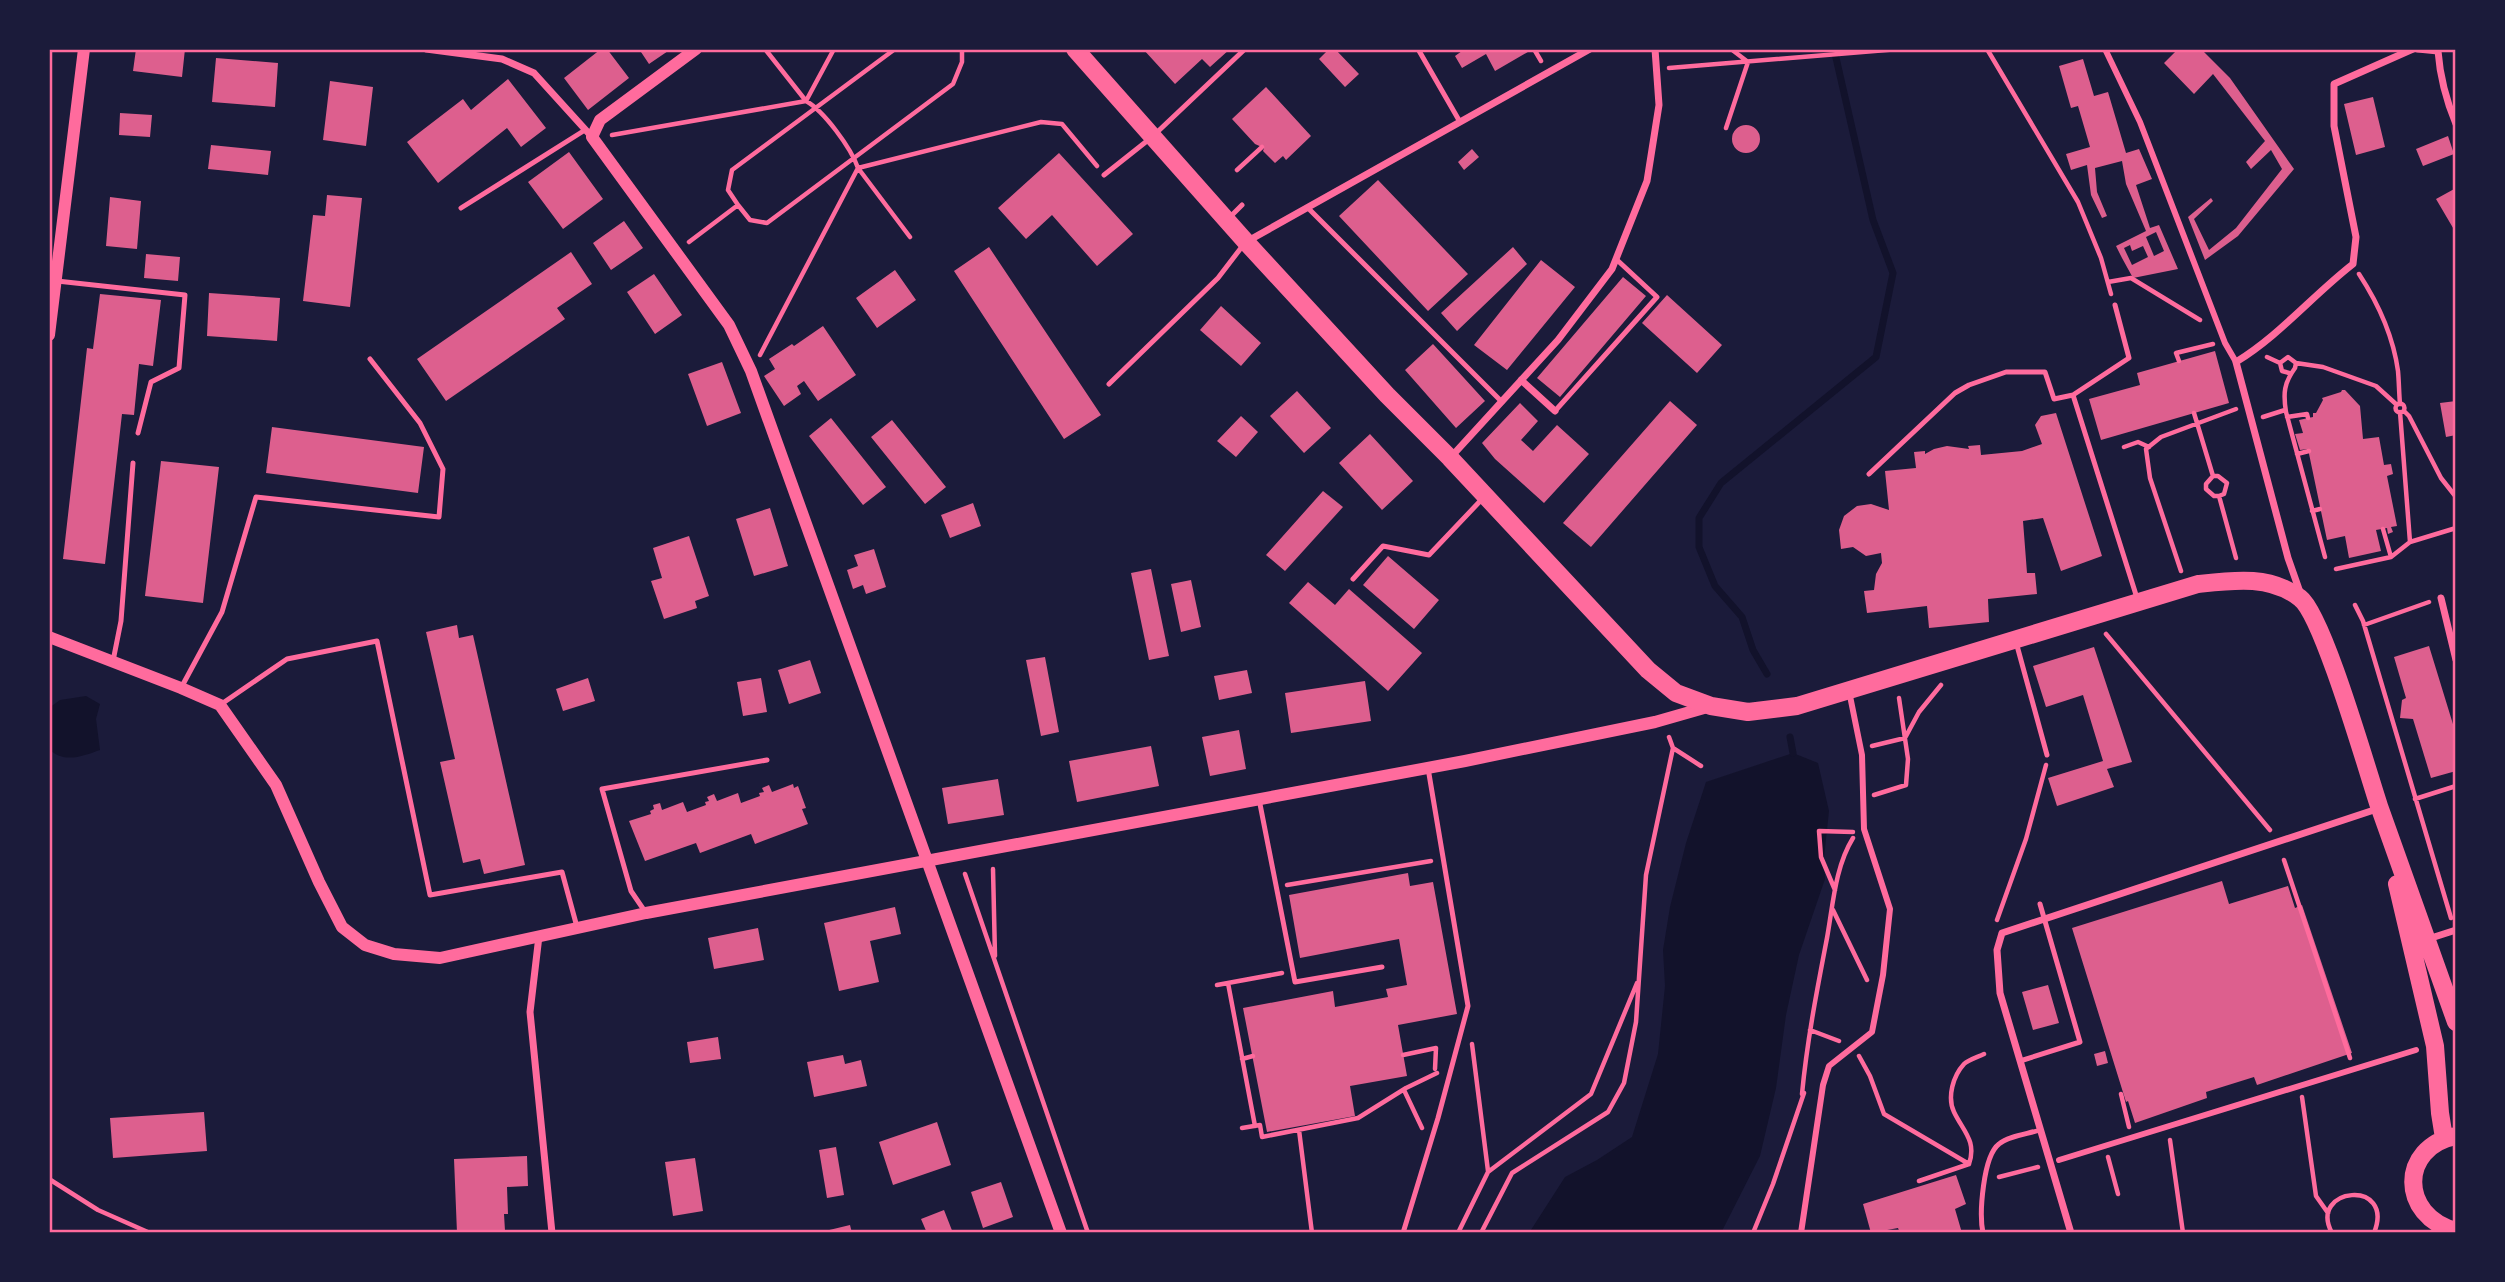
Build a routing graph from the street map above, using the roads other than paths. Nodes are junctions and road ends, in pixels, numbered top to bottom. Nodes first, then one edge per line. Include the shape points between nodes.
1 (84, 49) edge
2 (426, 49) edge
3 (696, 49) edge
4 (1075, 49) edge
5 (1245, 49) edge
6 (1418, 49) edge
7 (1590, 49) edge
8 (1655, 49) edge
9 (2105, 49) edge
10 (2416, 49) edge
11 (1460, 122) junction
12 (2456, 124) edge
13 (589, 134) junction
14 (1152, 137) junction
15 (1104, 175) road end
16 (1242, 205) dead end
17 (461, 208) dead end
18 (1308, 208) junction
19 (1227, 220) junction
20 (1246, 242) junction
21 (1616, 259) junction
22 (57, 281) junction
23 (2115, 305) dead end
24 (49, 335) edge
25 (370, 359) dead end
26 (2236, 362) junction
27 (1521, 380) junction
28 (1109, 384) dead end
29 (2073, 394) junction
30 (1502, 402) junction
31 (1555, 411) joint
32 (138, 433) dead end
33 (1450, 458) junction
34 (133, 463) dead end
35 (1869, 474) dead end
36 (1485, 496) junction
37 (1353, 579) dead end
38 (2441, 598) road end
39 (2302, 599) junction
40 (2138, 601) junction
41 (49, 637) edge
42 (2016, 639) junction
43 (2456, 660) edge
44 (113, 661) junction
45 (181, 688) junction
46 (1849, 691) junction
47 (220, 705) junction
48 (1711, 706) junction
49 (2047, 755) road end
50 (767, 760) dead end
51 (1428, 768) junction
52 (1259, 799) junction
53 (2380, 808) junction
54 (926, 862) junction
55 (2040, 904) dead end
56 (646, 913) junction
57 (2044, 919) junction
58 (577, 927) junction
59 (2456, 930) edge
60 (539, 935) junction
61 (2427, 939) junction
62 (1382, 967) dead end
63 (2456, 1021) edge
64 (2416, 1050) dead end
65 (2020, 1061) junction
66 (2040, 1130) junction
67 (2450, 1137) edge
68 (2059, 1160) dead end
69 (2446, 1230) edge
70 (552, 1233) edge
71 (1061, 1233) edge
72 (1403, 1233) edge
73 (1801, 1233) edge
74 (1983, 1233) edge
75 (2071, 1233) edge

1 - 22 street
2 - 13 street via 502,59 534,73
3 - 13 street via 600,120
4 - 14 main road
5 - 14 lane
6 - 11 lane
7 - 11 street
8 - 21 street via 1659,105 1647,181
9 - 26 street via 2140,122
10 - 12 street via 2438,51
10 - 26 street via 2334,84 2334,126 2356,237 2353,264
11 - 18 street
13 - 17 lane
13 - 54 street via 729,326 751,371
14 - 15 lane
14 - 19 main road
16 - 19 lane
18 - 20 street
18 - 30 lane
19 - 20 main road
20 - 28 lane via 1219,278
20 - 33 main road
21 - 27 street via 1558,340
21 - 31 lane via 1657,297
22 - 24 street
22 - 32 lane via 185,295 180,368 151,382
23 - 29 lane via 2129,358
25 - 45 lane via 420,423 443,469 439,517 256,497 222,612
26 - 39 street
27 - 30 street
27 - 31 street
29 - 35 lane via 2054,399 2045,372 2006,372 1969,385
29 - 40 lane
30 - 33 street
33 - 36 main road
34 - 44 lane via 121,621
36 - 37 lane via 1429,555 1383,546
36 - 48 main road via 1648,670 1676,693
38 - 43 street
39 - 40 main road via 2271,582 2237,580 2198,584
39 - 53 main road via 2322,634
40 - 42 main road
41 - 44 street
42 - 46 main road
42 - 49 lane
44 - 45 street
45 - 47 street
46 - 48 main road via 1797,706 1748,712
46 - 73 street via 1861,748 1864,829 1890,909 1872,1032 1829,1066 1823,1085
47 - 58 lane via 288,659 377,641 430,895 562,872
47 - 60 street via 276,785 342,927 365,945 394,954 440,958
48 - 51 street via 1655,722
50 - 56 lane via 602,789 631,891
51 - 52 street
51 - 72 lane via 1468,1006
52 - 54 street
52 - 62 lane via 1295,982
53 - 57 street
53 - 61 main road
53 - 67 main road via 2435,1046 2440,1113
54 - 56 street
54 - 71 street
55 - 57 lane
56 - 58 street
57 - 65 street via 2002,933 1997,950 2000,993
57 - 65 lane via 2080,1042
58 - 60 street
59 - 61 street
60 - 70 street via 530,1012
61 - 63 main road
64 - 68 street
65 - 66 street
66 - 74 lane via 1999,1143 1990,1154
66 - 75 street
67 - 69 main road via 2427,1149 2413,1176 2418,1206

